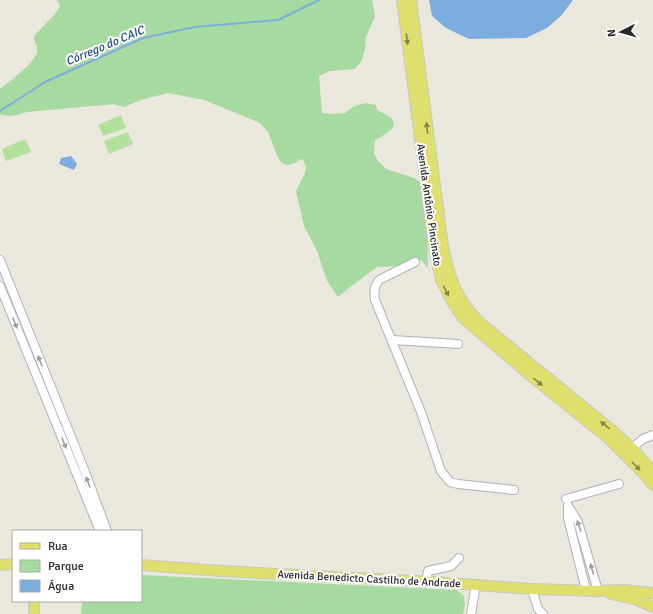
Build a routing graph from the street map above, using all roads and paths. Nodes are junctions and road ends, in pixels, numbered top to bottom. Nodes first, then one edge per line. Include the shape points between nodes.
1 (402, 0) edge
2 (411, 0) edge
3 (0, 260) edge
4 (415, 262) dead end
5 (0, 286) edge
6 (392, 340) junction
7 (458, 344) dead end
8 (653, 435) edge
9 (632, 448) junction
10 (653, 472) edge
11 (619, 484) dead end
12 (653, 485) edge
13 (514, 490) dead end
14 (566, 499) dead end
15 (104, 530) edge
16 (585, 547) junction
17 (576, 549) junction
18 (459, 558) dead end
19 (12, 564) edge
20 (0, 565) edge
21 (142, 565) edge
22 (426, 581) junction
23 (476, 584) junction
24 (328, 588) dead end
25 (532, 588) junction
26 (586, 590) junction
27 (598, 591) junction
28 (653, 593) edge
29 (34, 602) edge
30 (259, 604) junction
31 (653, 607) edge
32 (34, 614) edge
33 (236, 614) edge
34 (276, 614) edge
35 (471, 614) edge
36 (543, 614) edge

1 -> 12 main road, Avenida Antônio Pincinato via 434,248 447,294 463,318 608,438
9 -> 2 main road, Avenida Antônio Pincinato via 479,322 462,303 455,290 443,248
15 -> 3 street via 82,464
4 - 6 street via 379,280 374,289 375,300
5 -> 15 street
6 - 7 street
6 - 13 street via 445,477 450,482 458,484
8 - 9 street
9 - 10 main road, Avenida Antônio Pincinato
11 - 14 street
16 - 17 street via 582,544
16 -> 17 street via 578,522 568,506 568,518
27 -> 16 street
17 - 26 street
18 - 22 street via 451,566 428,571
19 - 20 main road
21 - 22 main road, Avenida Benedicto Castilho de Andrade
22 - 23 main road, Avenida Benedicto Castilho de Andrade
23 - 25 main road, Avenida Benedicto Castilho de Andrade
23 - 35 street
24 - 30 path via 338,587 347,596 346,599 322,596 296,600 278,593
25 - 26 main road, Avenida Benedicto Castilho de Andrade
25 - 36 street via 538,608
26 - 27 main road, Avenida Benedicto Castilho de Andrade
27 - 28 main road, Avenida Benedicto Castilho de Andrade
27 - 31 main road, Avenida Benedicto Castilho de Andrade via 635,599
29 - 32 main road
30 - 33 path
30 - 34 path

